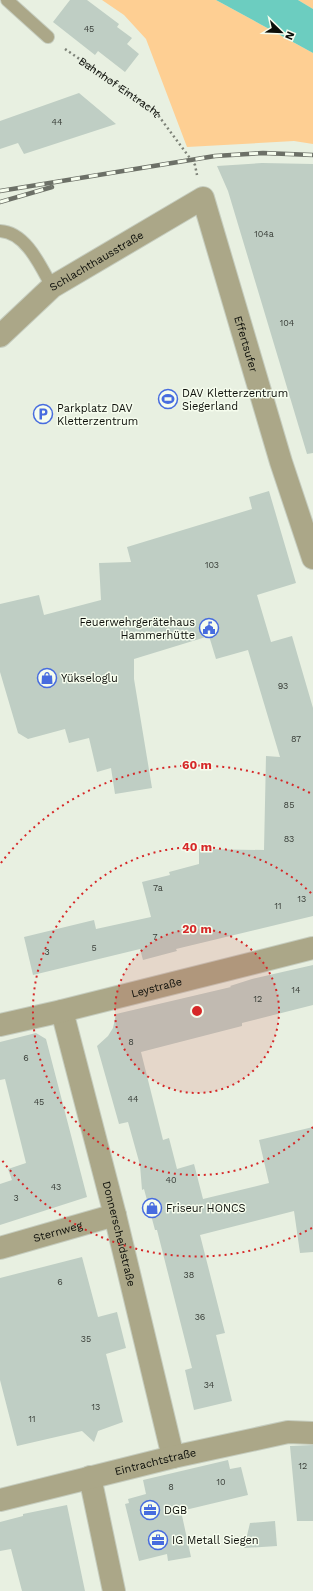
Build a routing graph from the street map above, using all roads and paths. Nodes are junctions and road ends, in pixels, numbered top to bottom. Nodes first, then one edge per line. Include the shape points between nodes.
1 (7, 0) edge
2 (48, 37) joint
3 (203, 198) junction
4 (0, 230) edge
5 (52, 288) junction
6 (0, 336) edge
7 (313, 558) edge
8 (313, 948) edge
9 (62, 1012) junction
10 (0, 1025) edge
11 (115, 1215) junction
12 (0, 1248) edge
13 (313, 1433) edge
14 (173, 1457) junction
15 (90, 1477) junction
16 (0, 1500) edge
17 (114, 1591) edge

1 - 2 lane
2 - 3 path, Bahnhof Eintracht via 155,111 195,165
3 - 5 street, Schlachthausstraße
3 - 7 street, Effertsufer via 281,462
4 - 5 lane via 7,231 23,242 38,261
5 - 6 street, Schlachthausstraße
8 - 9 street, Leystraße
9 - 10 street, Leystraße
9 - 11 street, Donnerscheidstraße
11 - 12 street, Sternweg
11 - 14 street, Donnerscheidstraße
13 - 14 street, Eintrachtstraße via 288,1432
14 - 15 street, Eintrachtstraße
15 - 16 street, Eintrachtstraße
15 - 17 street

